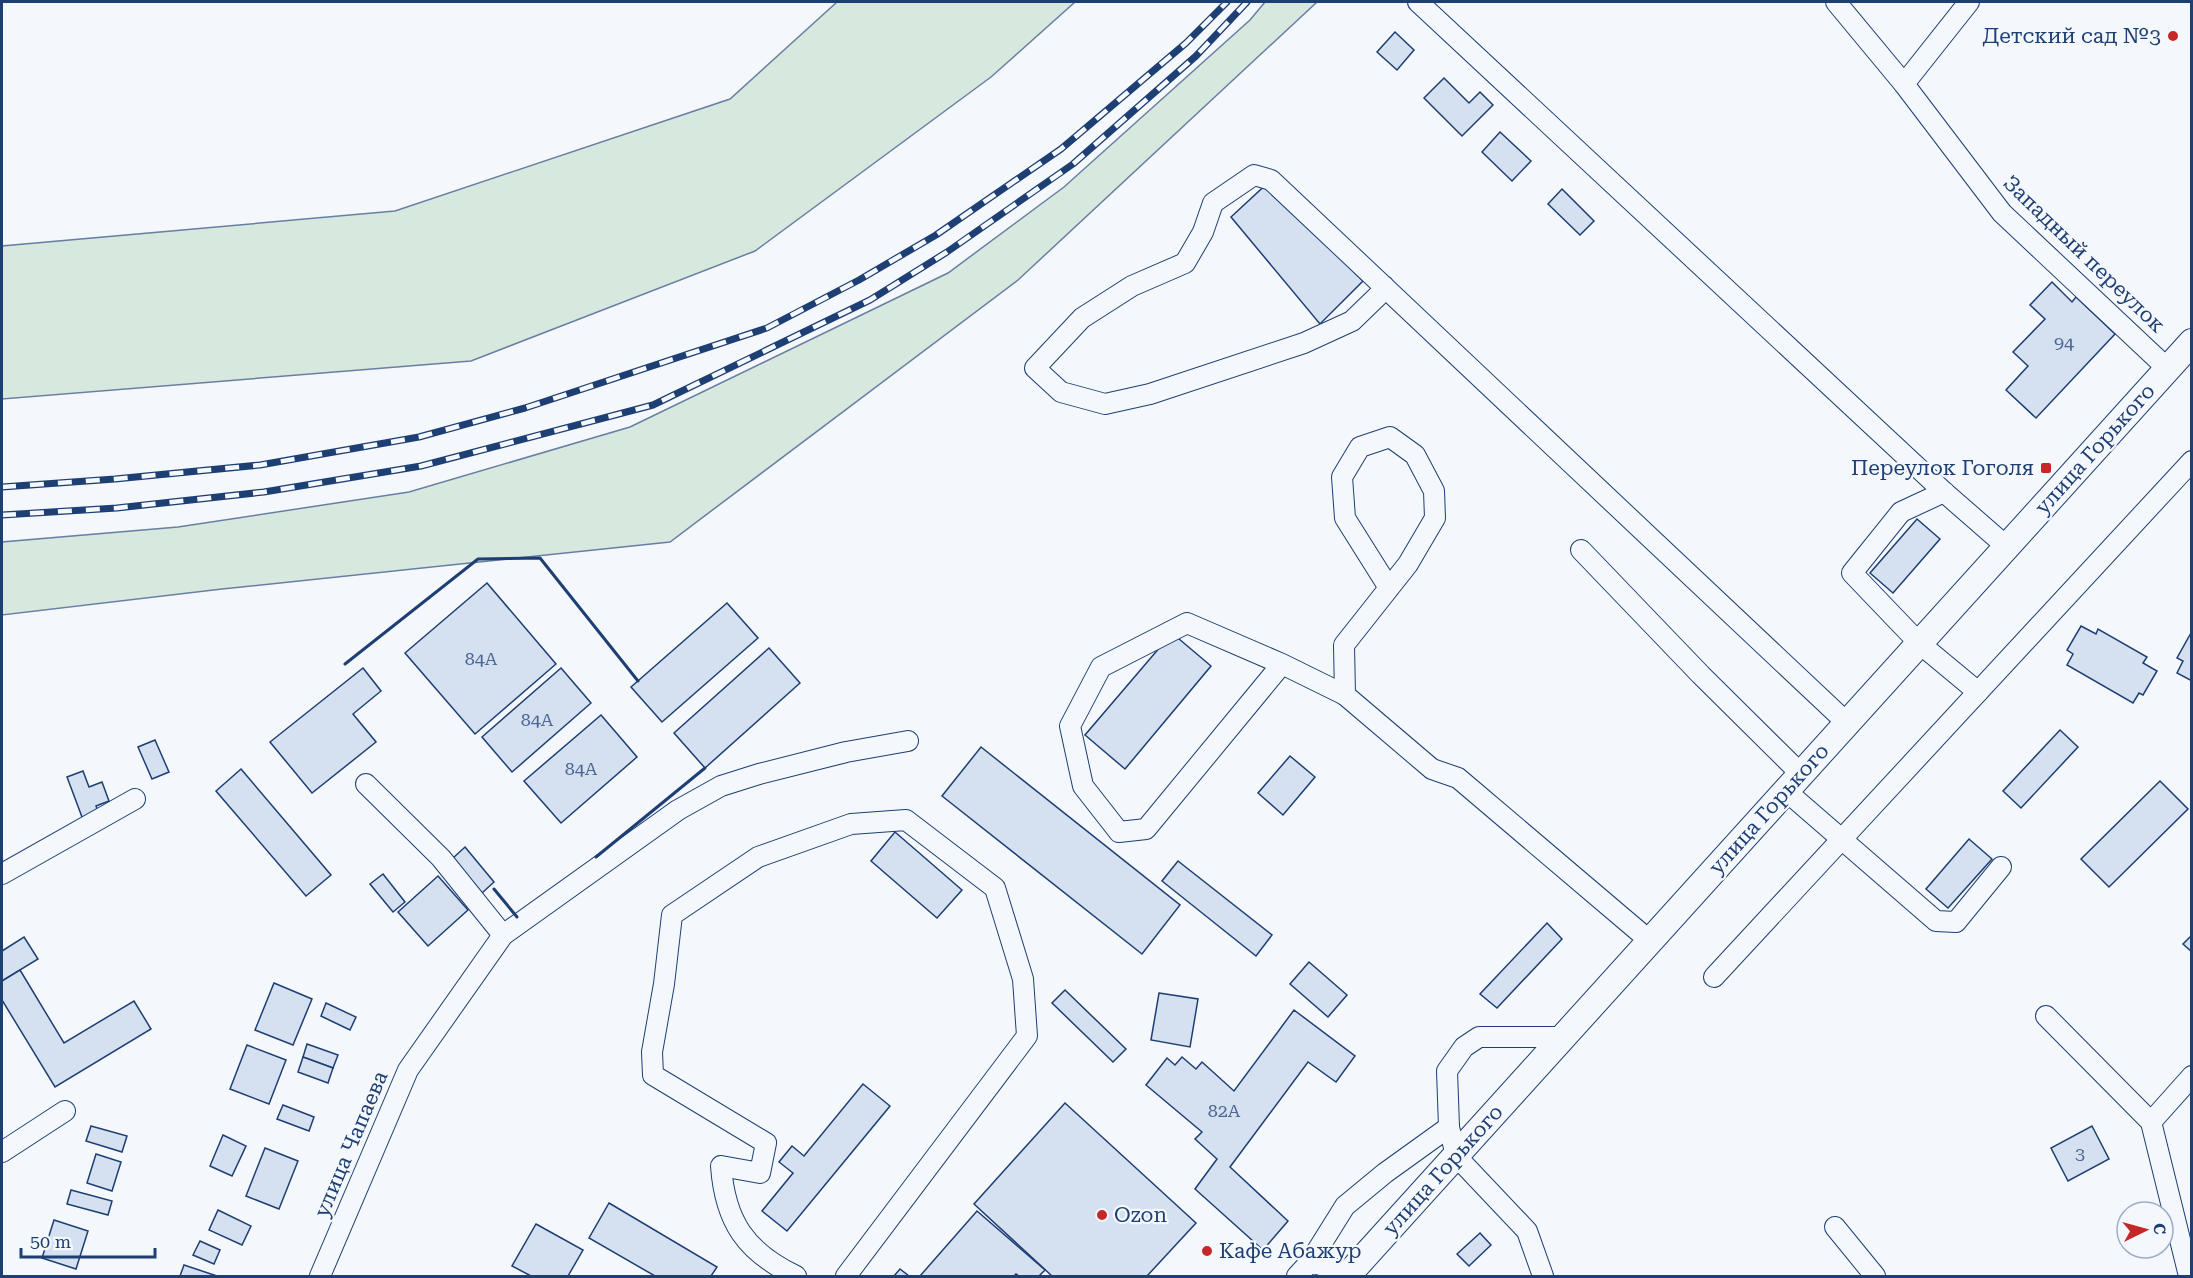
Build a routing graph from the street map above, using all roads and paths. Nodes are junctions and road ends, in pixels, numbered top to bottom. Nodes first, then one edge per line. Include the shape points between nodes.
1 (1418, 2) edge
2 (1836, 2) edge
3 (1969, 2) edge
4 (1904, 84) junction
5 (1384, 286) junction
6 (2192, 342) edge
7 (2168, 369) junction
8 (2192, 461) edge
9 (1944, 492) junction
10 (2007, 547) junction
11 (1581, 549) dead end
12 (1389, 588) junction
13 (1919, 643) junction
14 (1282, 664) junction
15 (1977, 692) junction
16 (1345, 695) junction
17 (1847, 723) junction
18 (908, 741) dead end
19 (1793, 782) junction
20 (366, 784) dead end
21 (135, 799) dead end
22 (1841, 839) junction
23 (2001, 867) dead end
24 (2, 874) edge
25 (503, 935) junction
26 (1650, 941) junction
27 (1714, 977) dead end
28 (2046, 1016) dead end
29 (1564, 1037) junction
30 (2192, 1076) edge
31 (65, 1111) dead end
32 (2151, 1122) junction
33 (1449, 1127) junction
34 (2, 1152) edge
35 (1456, 1156) junction
36 (1835, 1227) dead end
37 (1310, 1262) junction
38 (1349, 1275) edge
39 (320, 1276) edge
40 (796, 1276) edge
41 (846, 1276) edge
42 (1297, 1276) edge
43 (1544, 1276) edge
44 (1875, 1276) edge
45 (2189, 1276) edge

1 - 9 street
2 - 4 street, Западный переулок
3 - 4 street
4 - 7 street, Западный переулок via 2002,213
5 - 5 street via 1271,180 1254,175 1213,203 1203,232 1185,263 1132,286 1082,318 1035,368 1061,392 1105,404 1150,394 1305,343 1352,321
5 - 17 street
6 - 7 main road, улица Горького
7 - 10 main road, улица Горького
8 - 15 street
9 - 10 street
9 - 13 street via 1901,512 1852,573
10 - 13 main road, улица Горького
11 - 19 street via 1701,675
12 - 12 street via 1435,518 1434,491 1415,455 1390,437 1360,447 1342,477 1345,518
12 - 16 street via 1344,645
13 - 15 street
13 - 17 main road, улица Горького
14 - 14 street via 1187,623 1101,667 1070,726 1083,786 1119,832 1146,829
14 - 16 street
15 - 22 street
16 - 26 street via 1432,770 1458,778
17 - 19 main road, улица Горького
18 - 25 street, улица Чапаева via 846,752 721,786 678,810
19 - 22 street
19 - 26 main road, улица Горького
20 - 25 street via 441,858
21 - 24 street
22 - 23 street via 1936,921 1956,922
22 - 27 street
25 - 39 street, улица Чапаева via 408,1070
26 - 29 main road, улица Горького
28 - 32 street
29 - 33 street via 1479,1037 1464,1047 1447,1071
29 - 35 main road, улица Горького
30 - 32 street
31 - 34 street
32 - 45 street
33 - 35 street
33 - 37 street via 1345,1206
35 - 38 main road, улица Горького
35 - 43 street via 1527,1231
36 - 44 street
37 - 38 street
37 - 42 street
40 - 41 street via 772,1265 739,1232 723,1192 721,1166 760,1173 766,1143 653,1075 652,1052 672,915 758,857 851,824 906,820 995,888 1023,979 1026,1036

